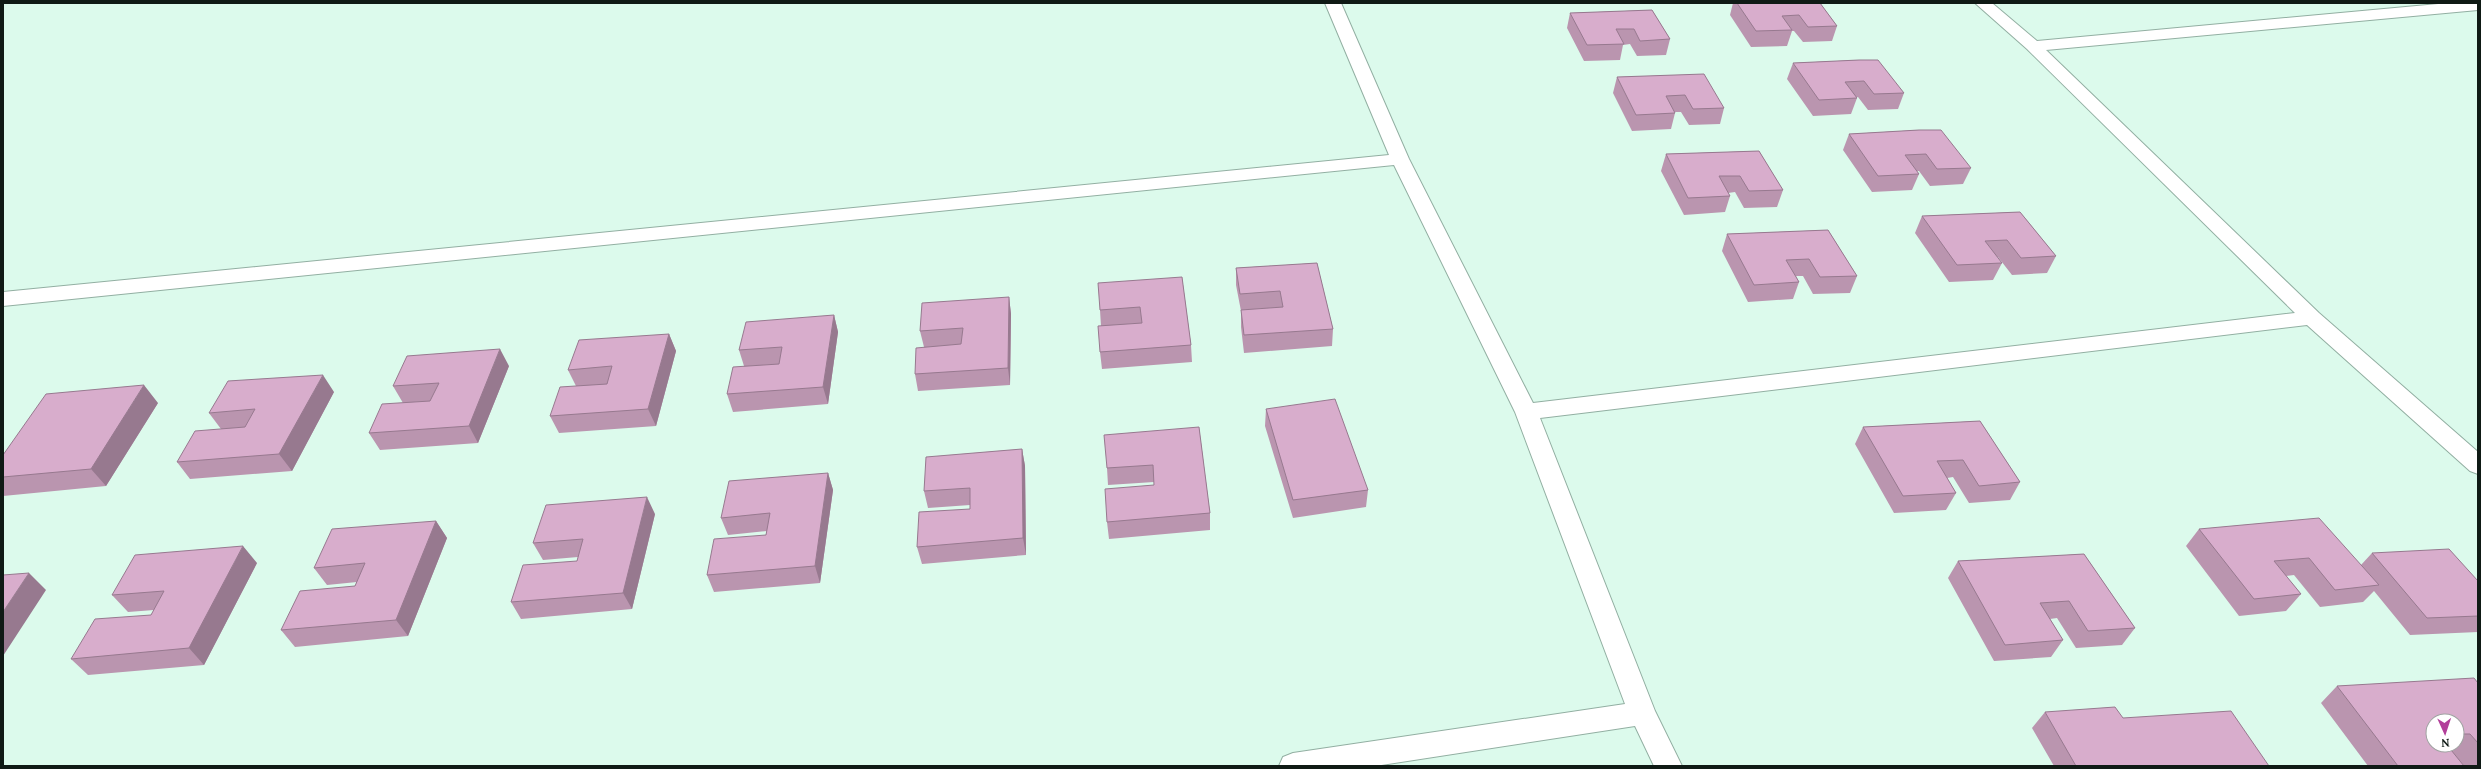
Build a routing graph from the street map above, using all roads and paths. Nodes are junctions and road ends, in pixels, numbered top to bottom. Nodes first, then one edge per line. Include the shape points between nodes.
1 (1333, 3) edge
2 (1983, 3) edge
3 (2478, 5) edge
4 (2033, 46) junction
5 (1400, 159) junction
6 (3, 300) edge
7 (2312, 318) junction
8 (1526, 412) junction
9 (2478, 465) edge
10 (1642, 713) junction
11 (1292, 766) edge
12 (1668, 766) edge

1 - 5 street
2 - 4 street
3 - 4 street
4 - 7 street
5 - 6 street
5 - 8 street
7 - 8 street
7 - 9 street
8 - 10 street
10 - 11 street
10 - 12 street

